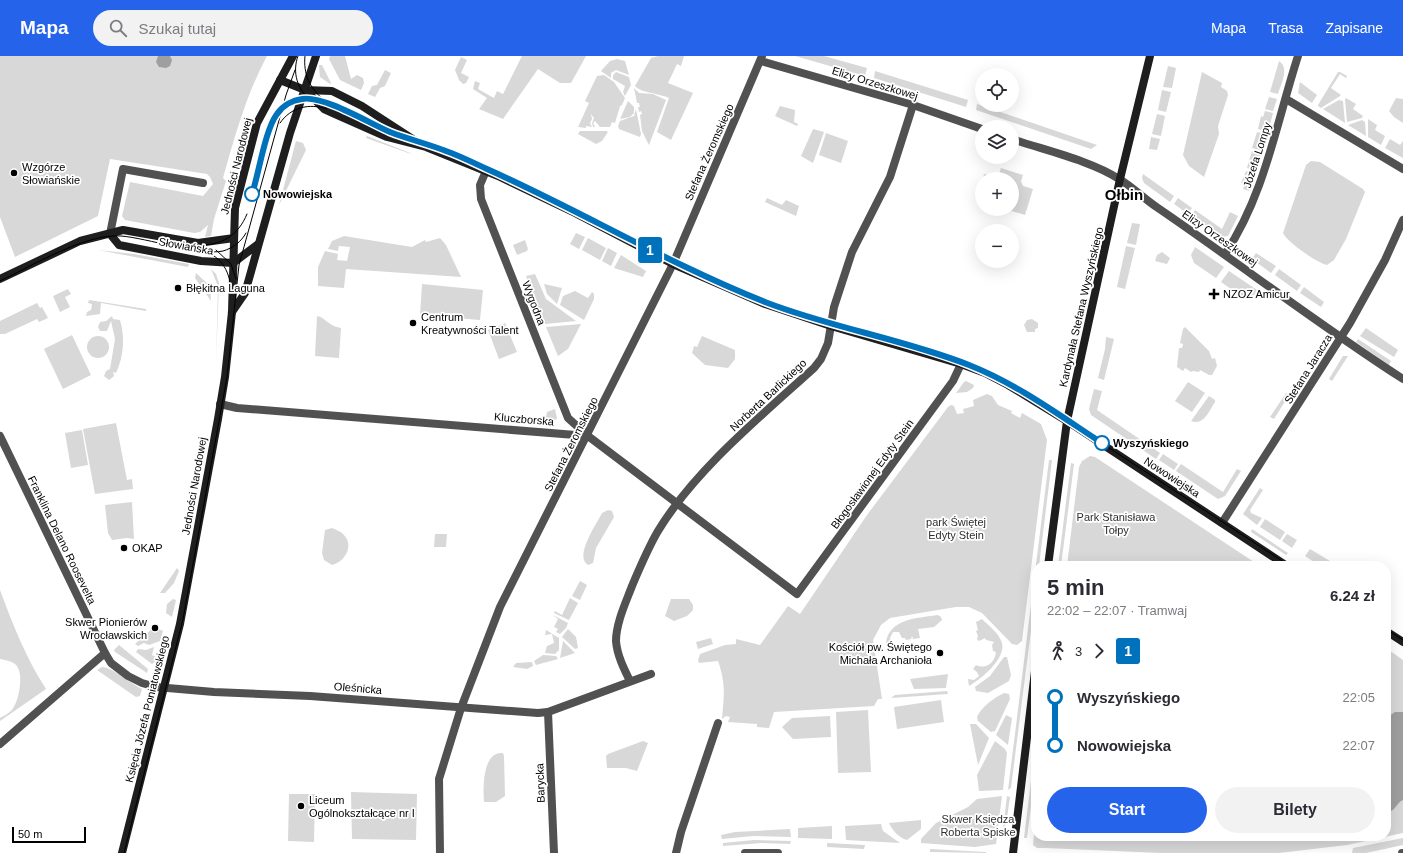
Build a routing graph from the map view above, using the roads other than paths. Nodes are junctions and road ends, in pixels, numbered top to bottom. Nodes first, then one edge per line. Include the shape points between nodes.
1 (292, 56) edge
2 (316, 56) edge
3 (1150, 56) edge
4 (1295, 57) edge
5 (761, 58) edge
6 (280, 80) junction
7 (305, 90) junction
8 (1286, 99) junction
9 (913, 105) junction
10 (975, 127) edge
11 (1019, 141) edge
12 (426, 147) junction
13 (1403, 169) edge
14 (486, 171) junction
15 (1120, 179) junction
16 (203, 183) dead end
17 (1403, 220) edge
18 (110, 234) junction
19 (234, 238) junction
20 (258, 245) junction
21 (1225, 254) junction
22 (233, 263) junction
23 (673, 264) junction
24 (0, 279) edge
25 (232, 312) junction
26 (831, 326) junction
27 (1341, 337) junction
28 (961, 364) junction
29 (1403, 379) edge
30 (220, 404) junction
31 (1067, 421) junction
32 (0, 436) edge
33 (588, 436) junction
34 (678, 503) junction
35 (1222, 523) junction
36 (1049, 561) edge
37 (1279, 561) edge
38 (190, 569) joint
39 (1391, 634) edge
40 (1403, 642) edge
41 (105, 653) junction
42 (651, 674) dead end
43 (630, 681) junction
44 (165, 688) junction
45 (1031, 706) edge
46 (461, 708) junction
47 (548, 712) junction
48 (718, 723) dead end
49 (0, 744) edge
50 (122, 853) edge
51 (440, 853) edge
52 (554, 853) edge
53 (676, 853) edge
54 (745, 853) edge
55 (778, 853) edge
56 (1014, 853) edge

1 - 6 street, Jedności Narodowej
2 - 7 street, Jedności Narodowej
3 - 15 street, Kardynała Stefana Wyszyńskiego
4 - 8 street, Józefa Lompy
5 - 9 street, Elizy Orzeszkowej
5 - 23 street, Stefana Żeromskiego
6 - 7 street, Nowowiejska
6 - 19 street, Jedności Narodowej via 257,123 235,208
7 - 12 street, Nowowiejska via 324,109 387,137
7 - 12 street, Nowowiejska via 332,91 362,106
7 - 20 street, Jedności Narodowej
8 - 13 street
8 - 21 street, Józefa Lompy via 1259,189 1243,227
9 - 10 street, Elizy Orzeszkowej
9 - 26 street, Norberta Barlickiego via 890,177 852,252 835,303
11 - 15 street, Elizy Orzeszkowej via 1075,160
12 - 14 street, Nowowiejska
14 - 23 street, Nowowiejska via 575,213
14 - 33 street, Wygodna via 480,185 481,199 568,418
15 - 21 street, Elizy Orzeszkowej via 1148,202
15 - 31 street, Kardynała Stefana Wyszyńskiego
16 - 18 street via 123,169
17 - 27 street, Stefana Jaracza via 1386,260
18 - 19 street, Słowiańska via 123,230 200,244
18 - 22 street, Słowiańska via 119,245 201,261
18 - 24 street, Słowiańska via 80,241
19 - 22 street, Jedności Narodowej
20 - 22 street
20 - 25 street, Jedności Narodowej via 245,293
21 - 27 street, Elizy Orzeszkowej
22 - 25 street, Jedności Narodowej
23 - 26 street, Nowowiejska via 765,304
23 - 33 street, Stefana Żeromskiego
25 - 30 street, Jedności Narodowej
26 - 28 street, Nowowiejska
26 - 34 street, Norberta Barlickiego via 825,351 814,368 730,444
27 - 29 street, Elizy Orzeszkowej
27 - 35 street, Stefana Jaracza
28 - 31 street, Nowowiejska via 1008,385
28 - 34 street, Błogosławionej Edyty Stein via 953,381 797,594
30 - 33 street, Kluczborska via 237,408
30 - 38 street, Jedności Narodowej
31 - 35 street, Nowowiejska
31 - 36 street, Kardynała Stefana Wyszyńskiego
32 - 41 street, Franklina Delano Roosevelta
33 - 34 street
33 - 46 street, Stefana Żeromskiego via 500,607
34 - 43 street, Norberta Barlickiego via 645,555 623,611 616,641 620,659
35 - 37 street, Nowowiejska
38 - 44 street, Księcia Józefa Poniatowskiego
39 - 40 street
41 - 44 street, Franklina Delano Roosevelta via 111,663 128,676 147,685
41 - 49 street
42 - 43 street, Oleśnicka
43 - 47 street, Oleśnicka
44 - 46 street, Oleśnicka
44 - 50 street, Księcia Józefa Poniatowskiego
45 - 56 street
46 - 47 street, Oleśnicka
46 - 51 street, Stefana Żeromskiego via 439,779
47 - 52 street, Barycka
48 - 53 street via 679,836
54 - 55 street

